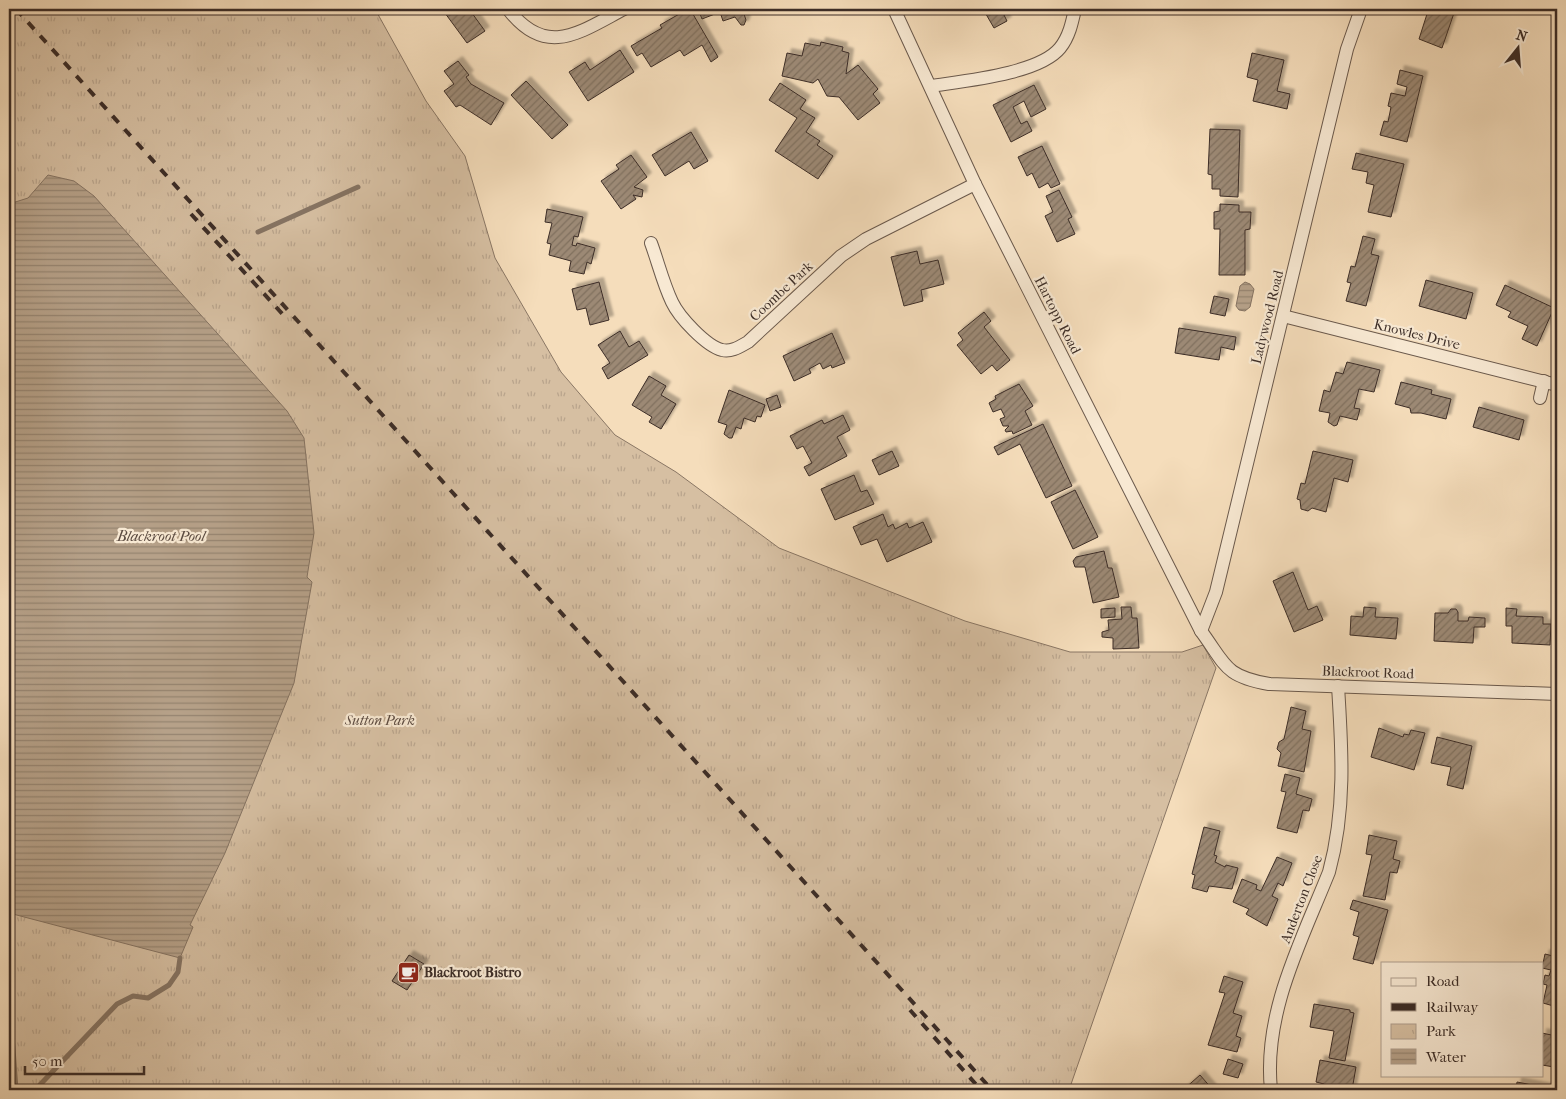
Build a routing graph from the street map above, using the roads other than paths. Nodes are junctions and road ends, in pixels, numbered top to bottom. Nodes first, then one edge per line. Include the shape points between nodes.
1 (508, 9) edge
2 (624, 9) edge
3 (894, 9) edge
4 (1075, 9) edge
5 (1361, 9) edge
6 (931, 86) junction
7 (975, 184) junction
8 (651, 242) dead end
9 (1283, 316) junction
10 (1544, 381) junction
11 (1557, 384) edge
12 (1540, 398) dead end
13 (1201, 631) junction
14 (1338, 686) junction
15 (1557, 694) edge
16 (1271, 1090) edge

1 - 2 street via 521,26 535,33 563,38
3 - 6 street, Hartopp Road
4 - 6 street via 1069,34 1060,48 1045,60 1003,73
5 - 9 street, Ladywood Road via 1347,49
6 - 7 street, Hartopp Road
7 - 8 street, Coombe Park via 866,239 847,252 748,342 735,350 711,345 683,318 672,302
7 - 13 street, Hartopp Road
9 - 10 street, Knowles Drive
9 - 13 street, Ladywood Road via 1216,592
10 - 11 street, Knowles Drive
10 - 12 street
13 - 14 street, Blackroot Road via 1232,673 1246,680
14 - 15 street, Blackroot Road
14 - 16 street, Anderton Close via 1342,788 1335,852 1280,996 1271,1044

